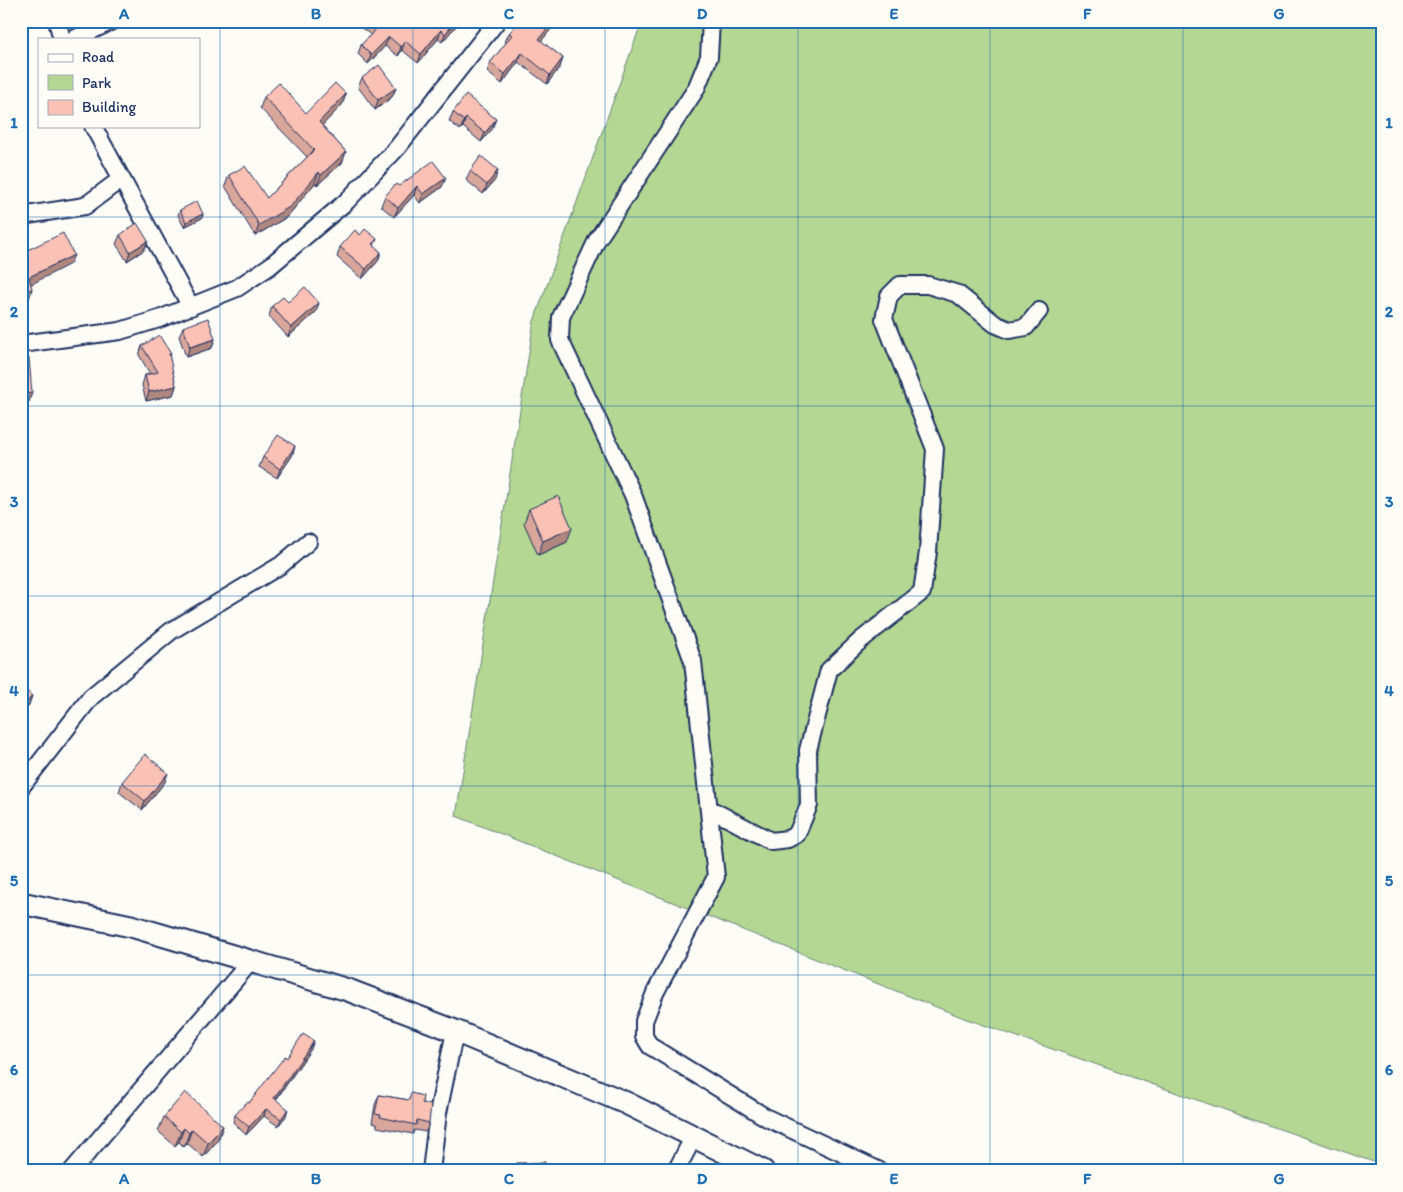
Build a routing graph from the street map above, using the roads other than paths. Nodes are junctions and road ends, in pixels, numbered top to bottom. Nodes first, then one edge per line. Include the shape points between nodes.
1 (57, 21) edge
2 (112, 21) edge
3 (497, 21) edge
4 (711, 21) edge
5 (62, 38) edge
6 (76, 38) edge
7 (94, 128) edge
8 (121, 179) junction
9 (21, 216) edge
10 (191, 307) junction
11 (1039, 311) dead end
12 (21, 344) edge
13 (308, 542) dead end
14 (21, 788) edge
15 (710, 809) junction
16 (21, 902) edge
17 (251, 961) junction
18 (455, 1030) junction
19 (694, 1136) junction
20 (72, 1171) edge
21 (431, 1171) edge
22 (676, 1171) edge
23 (763, 1171) edge
24 (880, 1171) edge

1 - 5 street
2 - 6 street
3 - 10 street via 430,109 347,201 270,266 238,288
4 - 15 street via 709,57 696,88 597,240 561,317 560,340 633,495 692,661
7 - 8 street
8 - 9 street via 85,206
8 - 10 street
10 - 12 street via 120,331
11 - 15 street via 1026,327 1009,330 996,324 958,294 928,285 900,285 889,296 884,319 935,449 922,592 829,670 808,750 809,806 797,834 771,841
13 - 14 street via 281,566 171,631 91,697
15 - 24 street via 716,877 655,993 644,1022 644,1036 650,1046 766,1118
16 - 17 main road via 131,926
17 - 18 main road via 348,990
17 - 20 street
18 - 19 main road via 626,1103
18 - 21 street via 438,1113
19 - 22 street
19 - 23 main road

